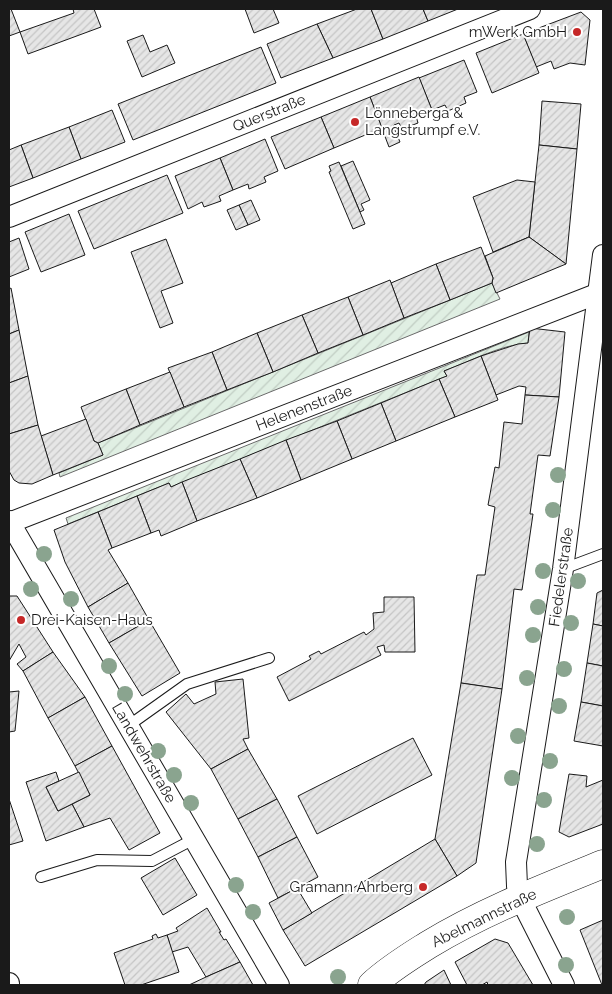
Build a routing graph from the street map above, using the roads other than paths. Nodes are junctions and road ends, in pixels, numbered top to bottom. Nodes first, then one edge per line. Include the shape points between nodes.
1 (530, 9) edge
2 (9, 216) edge
3 (603, 255) edge
4 (598, 293) junction
5 (9, 522) edge
6 (603, 554) edge
7 (564, 569) junction
8 (269, 658) dead end
9 (128, 726) junction
10 (194, 838) junction
11 (603, 864) edge
12 (41, 877) dead end
13 (520, 898) junction
14 (279, 985) edge
15 (372, 985) edge
16 (564, 985) edge

1 - 2 street, Querstraße
3 - 4 street, Fiedelerstraße
4 - 5 street, Helenenstraße
4 - 7 street, Fiedelerstraße
5 - 9 street, Landwehrstraße
6 - 7 lane
7 - 13 street, Fiedelerstraße via 517,849 515,873
8 - 9 lane via 187,684
9 - 10 street, Landwehrstraße
10 - 12 lane via 152,861 97,860
10 - 14 street, Landwehrstraße
11 - 13 street, Abelmannstraße
13 - 15 street, Abelmannstraße via 441,937
13 - 16 street, Fiedelerstraße

